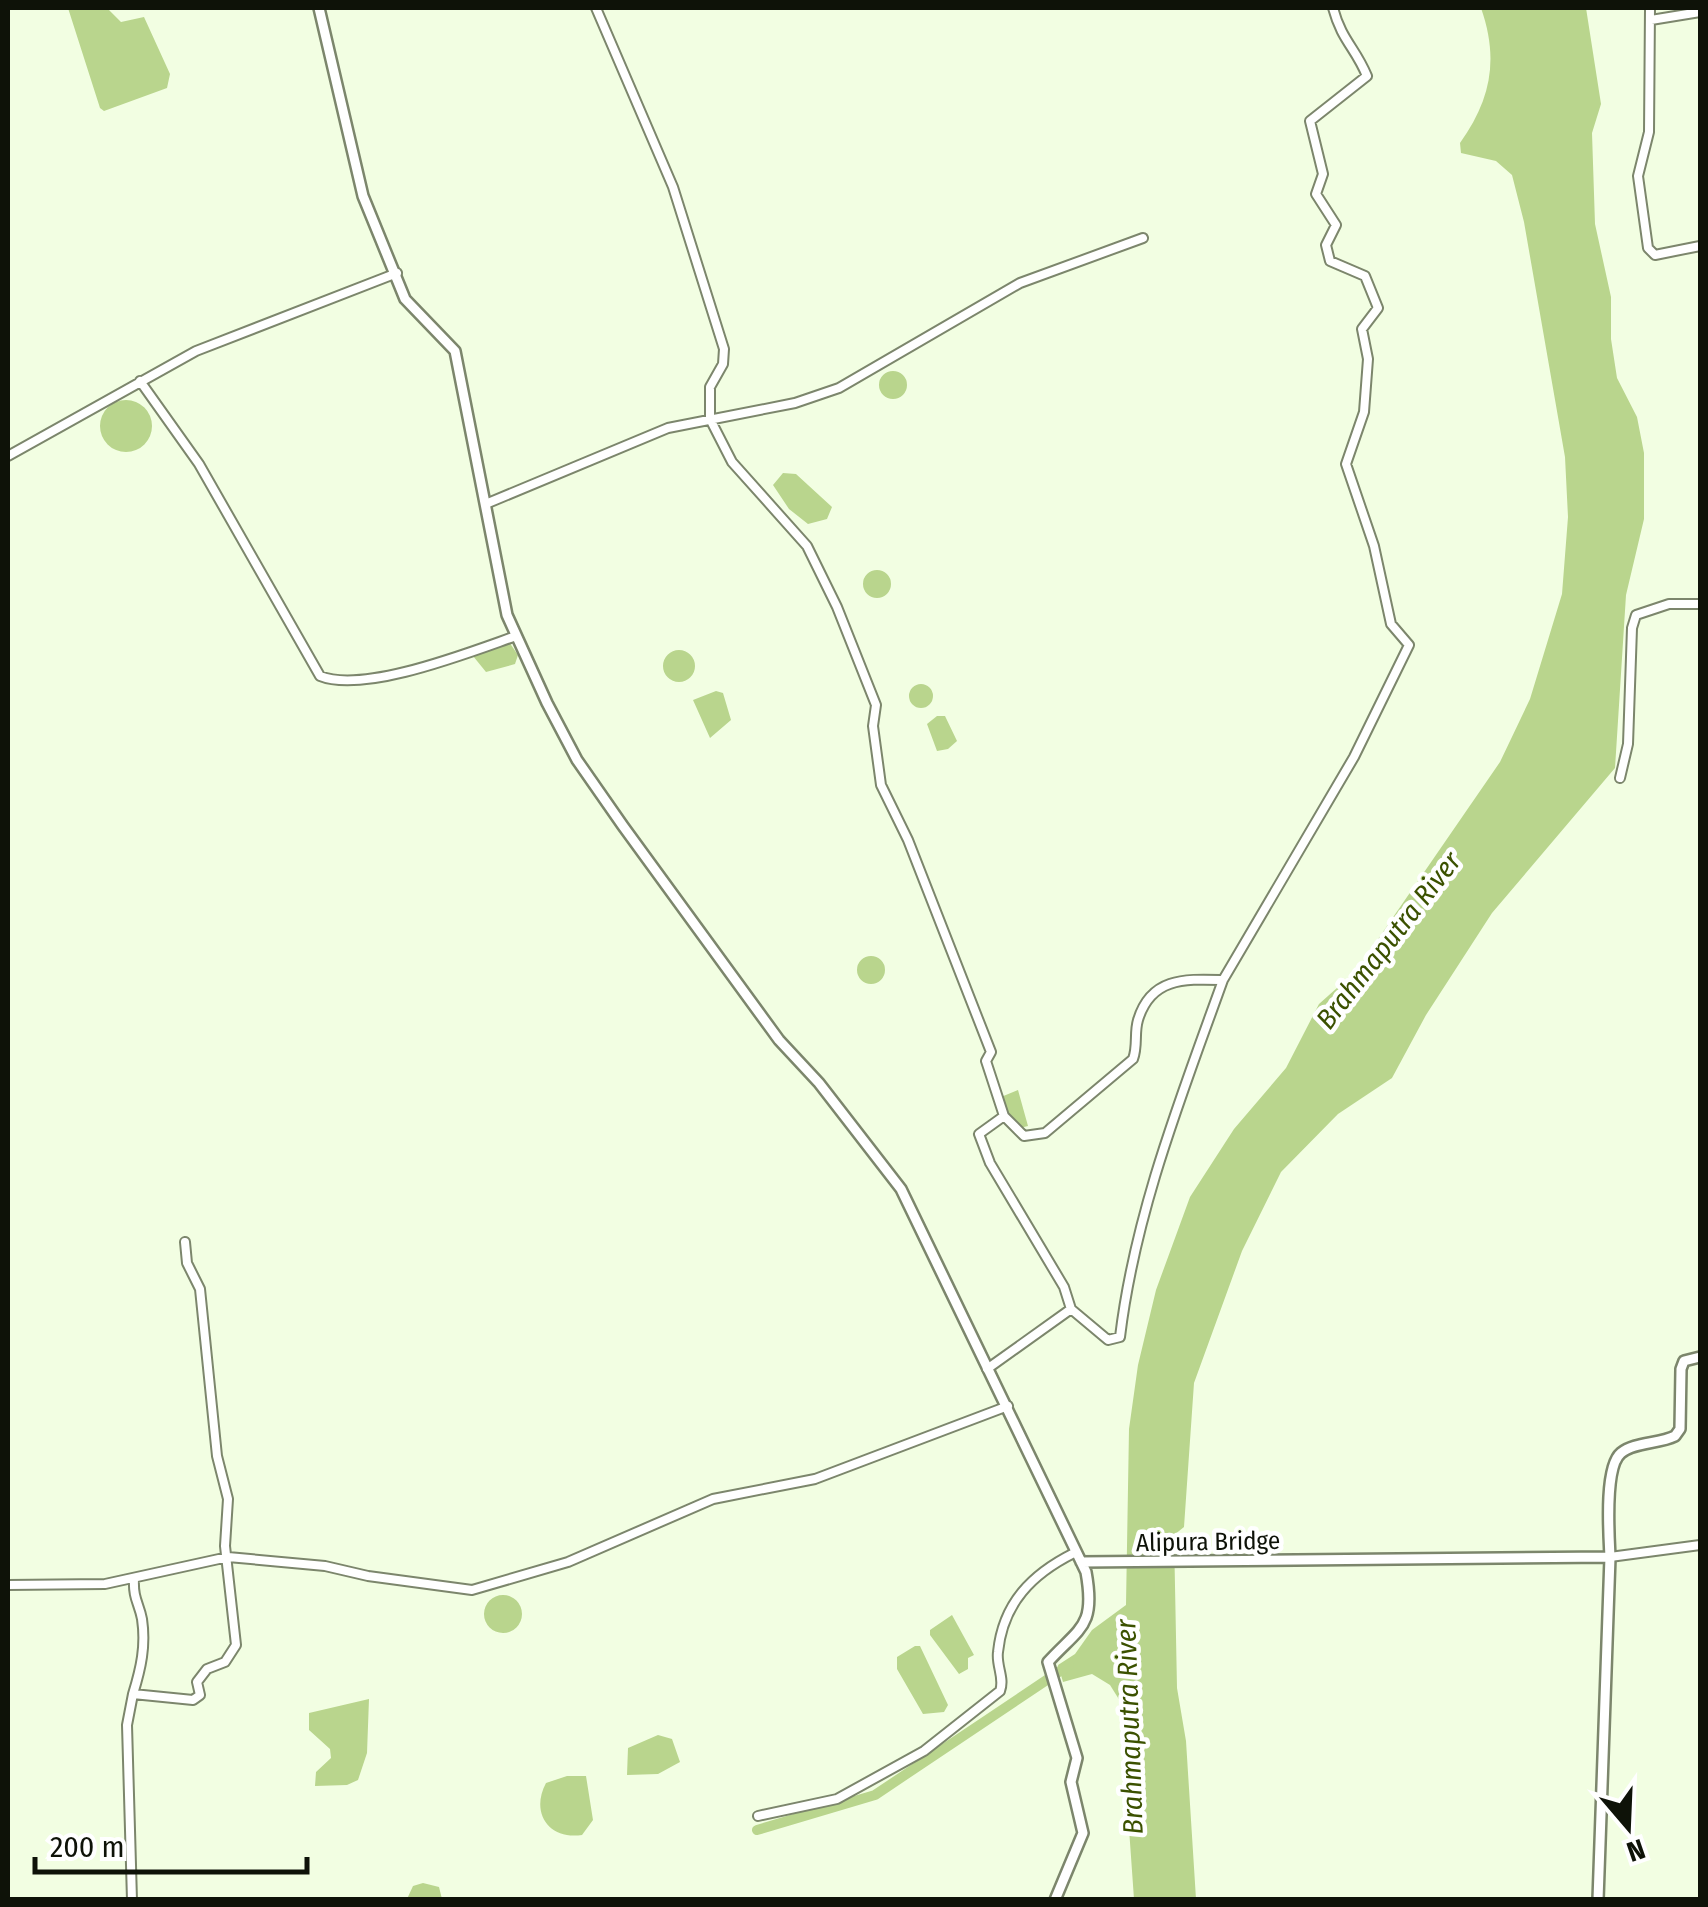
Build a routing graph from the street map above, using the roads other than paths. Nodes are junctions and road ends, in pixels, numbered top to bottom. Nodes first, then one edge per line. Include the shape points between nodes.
1 (318, 8) edge
2 (596, 8) edge
3 (1333, 8) edge
4 (1650, 8) edge
5 (1700, 12) edge
6 (1650, 20) junction
7 (1143, 238) dead end
8 (1700, 246) edge
9 (397, 272) junction
10 (140, 381) junction
11 (710, 419) junction
12 (8, 456) edge
13 (488, 503) junction
14 (1700, 604) edge
15 (516, 636) junction
16 (1620, 778) dead end
17 (1222, 980) junction
18 (1004, 1116) junction
19 (185, 1242) dead end
20 (1071, 1308) junction
21 (1700, 1357) edge
22 (987, 1368) junction
23 (1008, 1406) junction
24 (1700, 1545) edge
25 (228, 1557) junction
26 (1610, 1557) junction
27 (1077, 1558) junction
28 (134, 1579) junction
29 (8, 1585) edge
30 (132, 1694) junction
31 (758, 1816) dead end
32 (132, 1900) edge
33 (1055, 1900) edge
34 (1598, 1900) edge

1 - 9 street via 358,182
2 - 11 street via 672,187 724,349 710,387
3 - 17 street via 1342,39 1367,76 1310,121 1322,174 1316,194 1336,225 1326,246 1330,261 1364,276 1378,308 1362,329 1368,358 1364,412 1346,464 1374,546 1390,624 1409,645 1354,757
4 - 6 street
5 - 6 street
6 - 8 street via 1647,154 1639,159 1638,176 1648,248 1665,255
7 - 11 street via 1020,283 839,388
9 - 10 street via 196,351
9 - 13 street via 405,299 455,351
10 - 12 street
10 - 15 street via 200,464 320,676 334,682 407,669
11 - 13 street via 620,444 593,462
11 - 18 street via 732,462 806,546 866,675 876,705 881,785 985,1034 991,1052 986,1061
13 - 15 street
14 - 16 street via 1669,604 1636,616
15 - 22 street via 604,800 779,1040 901,1190
17 - 18 street via 1183,979 1157,989 1138,1017 1134,1059 1045,1134 1024,1136
17 - 20 street via 1154,1173 1120,1337 1108,1340
18 - 20 street via 978,1134 978,1141
19 - 25 street via 200,1289 217,1456 228,1498
20 - 22 street
21 - 26 street via 1684,1361 1681,1369 1675,1436 1616,1458
22 - 23 street
23 - 25 street via 815,1480 712,1499 568,1562 472,1590
23 - 27 street
24 - 26 street
25 - 28 street
25 - 30 street via 236,1645 225,1662 207,1669 193,1700
26 - 27 street, Alipura Bridge
26 - 34 street
27 - 31 street via 1044,1567 1011,1611 997,1658 1000,1691 924,1750 837,1799
27 - 33 street via 1090,1601 1085,1625 1048,1666 1077,1758 1071,1782 1083,1833
28 - 29 street
28 - 30 street via 144,1642
30 - 32 street via 126,1726

